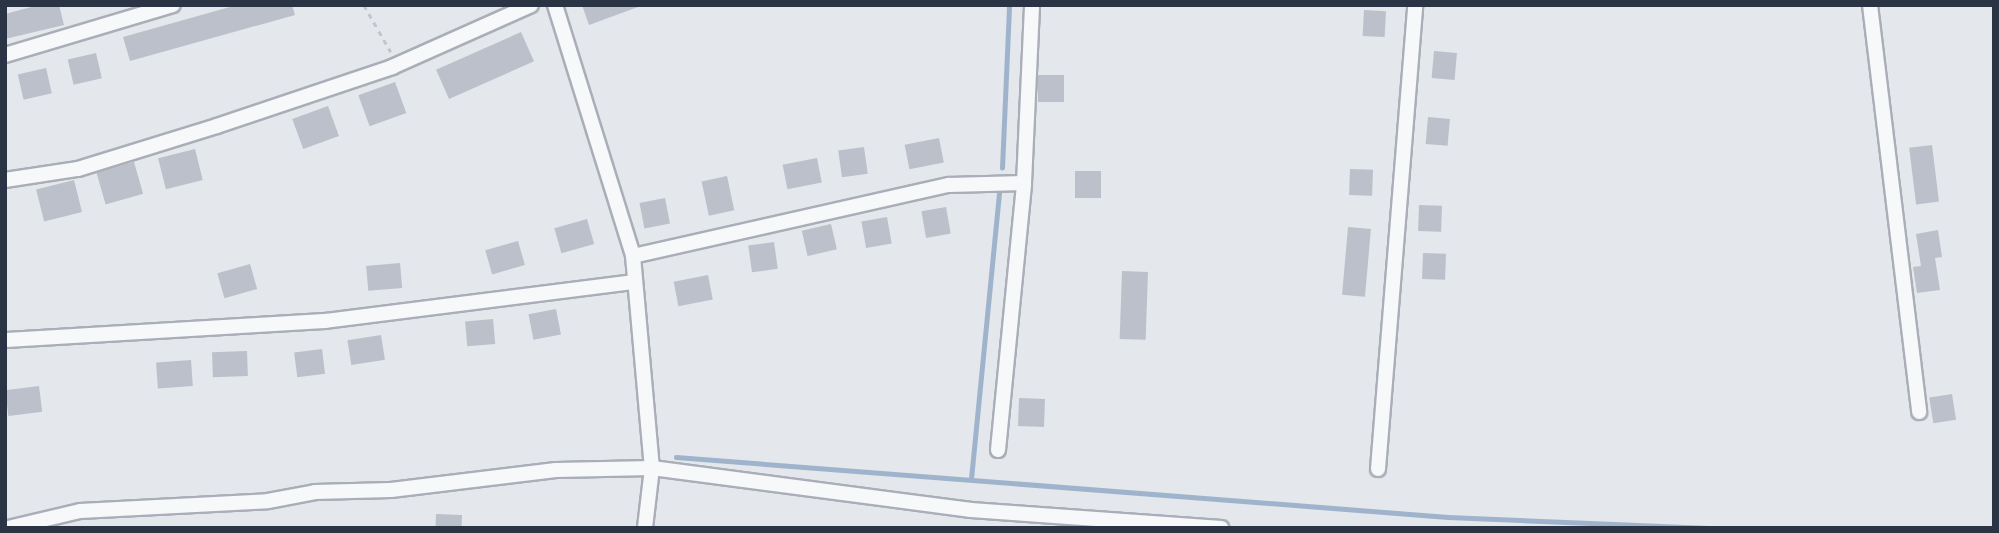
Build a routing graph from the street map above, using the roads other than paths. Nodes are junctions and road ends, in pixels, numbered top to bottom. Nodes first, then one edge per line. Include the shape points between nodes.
1 (173, 5) edge
2 (531, 5) edge
3 (555, 5) edge
4 (1032, 5) edge
5 (1415, 5) edge
6 (1870, 5) edge
7 (5, 55) edge
8 (5, 180) edge
9 (1024, 183) junction
10 (633, 256) junction
11 (632, 282) junction
12 (5, 341) edge
13 (1919, 412) dead end
14 (998, 450) dead end
15 (652, 468) junction
16 (1378, 470) dead end
17 (8, 528) edge
18 (645, 528) edge
19 (1221, 528) edge

1 - 7 street
2 - 8 street via 398,64 79,169
3 - 10 street
4 - 9 street
5 - 16 street
6 - 13 street
9 - 10 street via 949,184
9 - 14 street
10 - 11 street
11 - 12 street via 325,321
11 - 15 street
15 - 17 street via 556,470 391,490 315,492 268,502 80,511
15 - 18 street
15 - 19 street via 971,510

